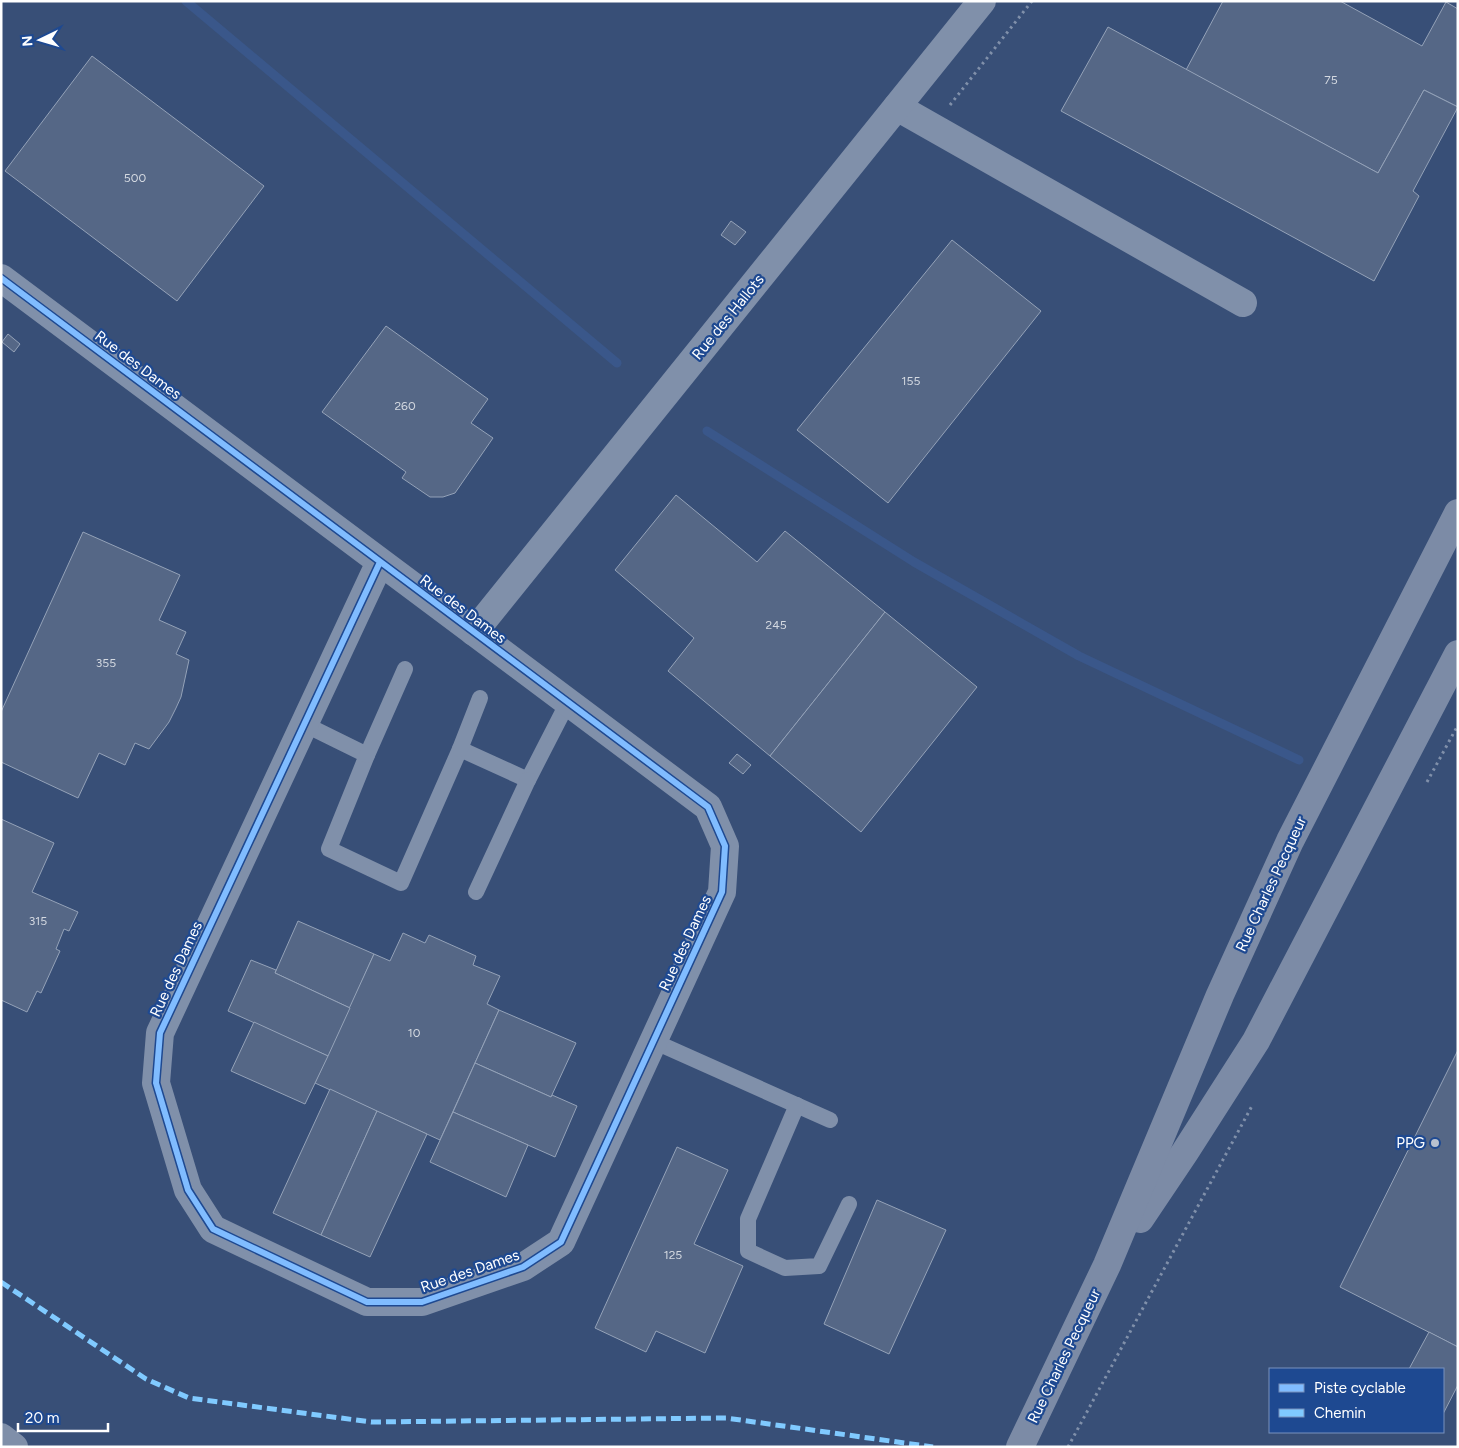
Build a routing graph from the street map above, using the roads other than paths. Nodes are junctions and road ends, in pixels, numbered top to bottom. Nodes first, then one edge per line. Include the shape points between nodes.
1 (982, 1) edge
2 (897, 107) junction
3 (1, 278) edge
4 (1243, 303) dead end
5 (1458, 513) edge
6 (380, 562) junction
7 (474, 632) junction
8 (1458, 654) edge
9 (405, 669) dead end
10 (480, 698) dead end
11 (568, 702) junction
12 (304, 724) junction
13 (460, 749) junction
14 (367, 754) junction
15 (528, 780) junction
16 (476, 892) dead end
17 (653, 1041) junction
18 (797, 1106) junction
19 (830, 1120) dead end
20 (849, 1204) dead end
21 (1108, 1265) junction
22 (1, 1437) edge
23 (14, 1447) edge
24 (1020, 1447) edge

1 - 2 street, Rue des Hallots
2 - 4 street
2 - 7 street, Rue des Hallots
3 - 6 street, Rue des Dames
5 - 21 main road, Rue Charles Pecqueur via 1290,841 1220,995
6 - 7 street, Rue des Dames
6 - 12 street, Rue des Dames
7 - 11 street, Rue des Dames
8 - 21 main road, Rue Charles Pecqueur via 1256,1041 1186,1152
9 - 14 lane
10 - 13 lane
11 - 15 lane
11 - 17 street, Rue des Dames via 708,808 725,846 722,892
12 - 14 lane
12 - 17 street, Rue des Dames via 160,1033 156,1083 188,1190 213,1229 367,1302 422,1302 524,1267 561,1242
13 - 14 lane via 402,883 329,849
13 - 15 lane
15 - 16 lane
17 - 18 lane
18 - 19 lane
18 - 20 lane via 748,1219 748,1251 785,1268 819,1266
21 - 24 main road, Rue Charles Pecqueur
22 - 23 main road

